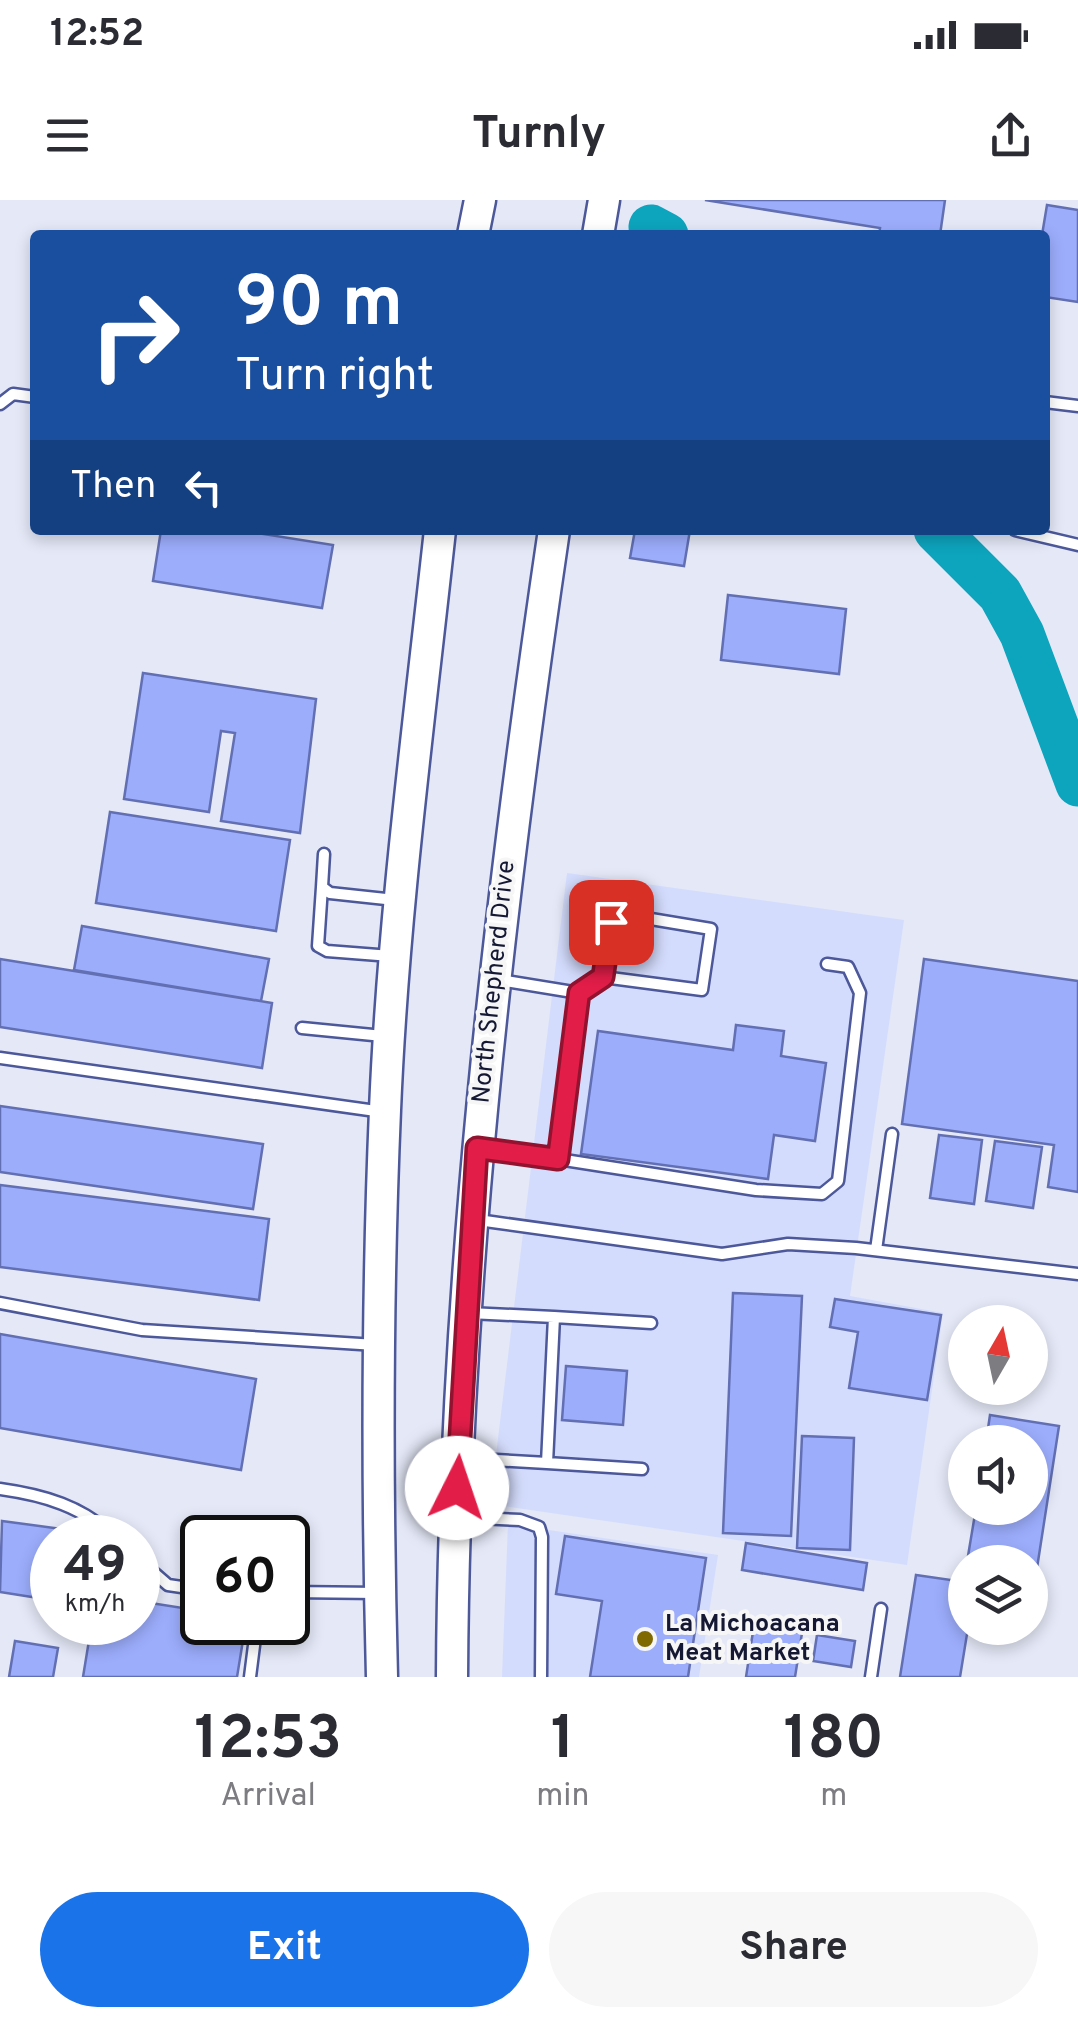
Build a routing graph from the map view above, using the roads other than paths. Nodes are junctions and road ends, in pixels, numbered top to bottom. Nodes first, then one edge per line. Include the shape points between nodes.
1 (480, 200) edge
2 (604, 200) edge
3 (474, 230) edge
4 (599, 230) edge
5 (30, 396) edge
6 (1050, 403) edge
7 (0, 404) edge
8 (1078, 406) edge
9 (439, 535) edge
10 (553, 535) edge
11 (1025, 535) edge
12 (1078, 545) edge
13 (324, 854) dead end
14 (322, 886) junction
15 (401, 900) junction
16 (396, 956) junction
17 (827, 964) dead end
18 (603, 977) junction
19 (494, 979) junction
20 (579, 993) junction
21 (302, 1028) dead end
22 (389, 1037) junction
23 (0, 1058) edge
24 (384, 1112) junction
25 (892, 1134) dead end
26 (477, 1148) junction
27 (558, 1159) junction
28 (472, 1219) junction
29 (876, 1250) junction
30 (1078, 1274) edge
31 (0, 1304) edge
32 (467, 1313) junction
33 (554, 1317) junction
34 (651, 1323) dead end
35 (382, 1345) junction
36 (459, 1458) junction
37 (547, 1463) junction
38 (642, 1469) dead end
39 (0, 1489) edge
40 (86, 1515) edge
41 (456, 1517) junction
42 (310, 1592) edge
43 (380, 1592) junction
44 (881, 1609) dead end
45 (254, 1645) edge
46 (250, 1677) edge
47 (382, 1677) edge
48 (452, 1677) edge
49 (541, 1677) edge
50 (871, 1677) edge

1 - 3 main road
2 - 4 main road
5 - 7 lane via 13,394
6 - 8 lane
9 - 15 main road
10 - 19 main road, North Shepherd Drive
11 - 12 lane
13 - 14 lane
14 - 15 lane
14 - 16 lane via 318,946
15 - 16 main road
16 - 22 main road
17 - 27 lane via 848,968 860,993 838,1181 822,1194
18 - 18 lane via 702,990 711,928 621,914 611,922
18 - 20 lane
19 - 20 lane
19 - 26 main road, North Shepherd Drive
20 - 27 lane
21 - 22 lane
22 - 24 main road
23 - 24 lane
24 - 35 main road
25 - 29 lane
26 - 27 lane
26 - 28 main road, North Shepherd Drive
28 - 29 lane via 722,1254 788,1244
28 - 32 main road, North Shepherd Drive
29 - 30 lane
31 - 35 lane via 142,1330
32 - 33 lane
32 - 36 main road, North Shepherd Drive
33 - 34 lane
33 - 37 lane
35 - 43 main road
36 - 37 lane
36 - 41 main road, North Shepherd Drive
37 - 38 lane
39 - 40 lane via 44,1495
41 - 48 main road, North Shepherd Drive
41 - 49 lane via 538,1527
42 - 43 lane
43 - 47 main road
44 - 50 lane
45 - 46 lane

